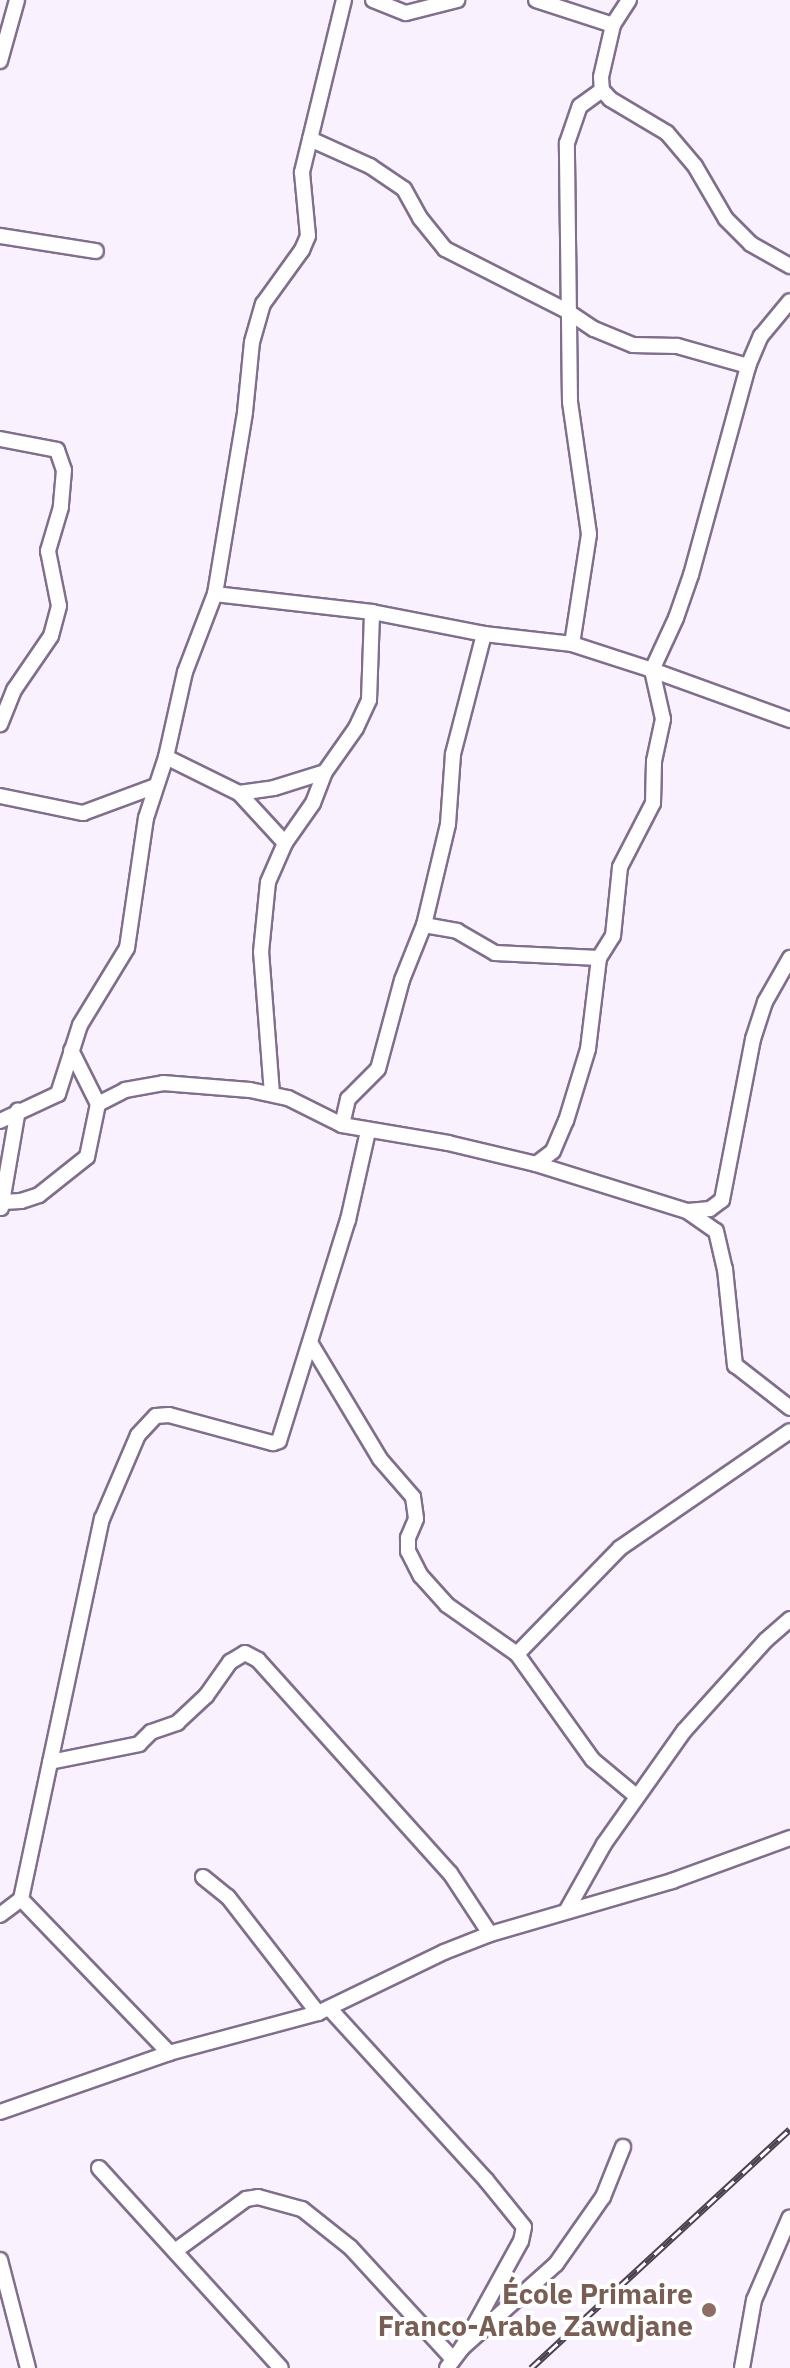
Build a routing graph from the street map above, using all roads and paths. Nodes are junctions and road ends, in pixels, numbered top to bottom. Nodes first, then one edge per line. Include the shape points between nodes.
1 (17, 0) edge
2 (344, 0) edge
3 (373, 0) edge
4 (457, 0) edge
5 (536, 0) edge
6 (629, 0) edge
7 (613, 25) junction
8 (0, 61) edge
9 (602, 90) junction
10 (310, 139) junction
11 (0, 236) edge
12 (96, 251) dead end
13 (790, 266) edge
14 (790, 301) edge
15 (567, 311) junction
16 (748, 366) junction
17 (0, 439) edge
18 (215, 594) junction
19 (372, 612) junction
20 (484, 634) junction
21 (572, 644) junction
22 (652, 670) junction
23 (790, 720) edge
24 (0, 724) edge
25 (166, 757) junction
26 (325, 772) junction
27 (156, 786) junction
28 (239, 793) junction
29 (0, 796) edge
30 (285, 843) junction
31 (424, 925) junction
32 (599, 958) junction
33 (790, 958) edge
34 (71, 1050) junction
35 (272, 1094) junction
36 (98, 1104) junction
37 (18, 1110) junction
38 (0, 1121) edge
39 (342, 1125) junction
40 (368, 1131) junction
41 (536, 1164) junction
42 (722, 1200) junction
43 (1, 1206) edge
44 (687, 1211) junction
45 (716, 1231) junction
46 (311, 1344) junction
47 (790, 1408) edge
48 (790, 1431) edge
49 (790, 1619) edge
50 (517, 1654) junction
51 (50, 1762) junction
52 (636, 1796) junction
53 (790, 1838) edge
54 (203, 1877) dead end
55 (21, 1899) junction
56 (567, 1910) junction
57 (0, 1915) edge
58 (490, 1934) junction
59 (324, 2011) junction
60 (169, 2053) junction
61 (0, 2112) edge
62 (623, 2147) dead end
63 (99, 2168) dead end
64 (790, 2217) edge
65 (175, 2251) junction
66 (0, 2260) edge
67 (454, 2358) edge
68 (28, 2368) edge
69 (281, 2368) edge
70 (742, 2368) edge

1 - 8 street
2 - 10 street
3 - 4 street via 406,13
5 - 7 street
6 - 7 street
7 - 9 street
9 - 13 street via 667,133 695,166 726,219 751,244
9 - 15 street via 580,106 567,143
10 - 15 street via 370,166 404,189 445,249
10 - 18 street via 302,172 308,236 263,304 252,342
11 - 12 street
14 - 16 street via 761,336
15 - 16 street via 633,345 677,346
15 - 21 street via 570,402 589,534
16 - 22 street via 691,575
17 - 24 street via 57,450 64,470 61,507 48,551 59,606 51,636 14,690
18 - 19 street
18 - 25 street via 185,672
19 - 20 street
19 - 26 street via 369,700
20 - 21 street
20 - 31 street via 453,754 448,824
21 - 22 street
22 - 23 street
22 - 32 street via 663,719 653,803 620,867 613,936
25 - 27 street
25 - 28 street
26 - 28 street
26 - 30 street via 313,803
27 - 29 street via 83,813
27 - 34 street via 133,890 127,948 80,1025
28 - 30 street
30 - 35 street via 268,882 263,911 264,1016
31 - 32 street via 457,931 495,953
31 - 39 street via 402,980 378,1069 348,1099
32 - 41 street via 588,1049 566,1121 553,1151
33 - 42 street via 765,1002 753,1039
34 - 36 street
34 - 37 street via 58,1094
35 - 36 street via 163,1083 125,1090
35 - 39 street
36 - 43 street via 91,1146 80,1165 39,1195
37 - 38 street
37 - 43 street
39 - 40 street
40 - 41 street
40 - 46 street
41 - 44 street
42 - 44 street via 710,1209
42 - 45 street
44 - 45 street
45 - 47 street via 735,1365
46 - 50 street via 380,1459 413,1497 416,1519 408,1538 413,1564 447,1605
46 - 51 street via 279,1441 169,1415 156,1416 138,1435 102,1519
48 - 50 street via 620,1548
49 - 52 street via 684,1731
50 - 52 street via 593,1760
51 - 55 street
51 - 58 street via 139,1744 151,1732 177,1723 206,1696 230,1662 245,1653 258,1660 450,1873
52 - 56 street
53 - 56 street via 672,1881
54 - 59 street via 228,1897
55 - 57 street
55 - 60 street
56 - 58 street
58 - 59 street
59 - 60 street
59 - 67 street via 486,2180 524,2227
60 - 61 street
62 - 67 street via 603,2197 556,2264
63 - 65 street
64 - 70 street via 754,2300
65 - 67 street via 246,2199 258,2197 302,2209 350,2247
65 - 69 street
66 - 68 street

